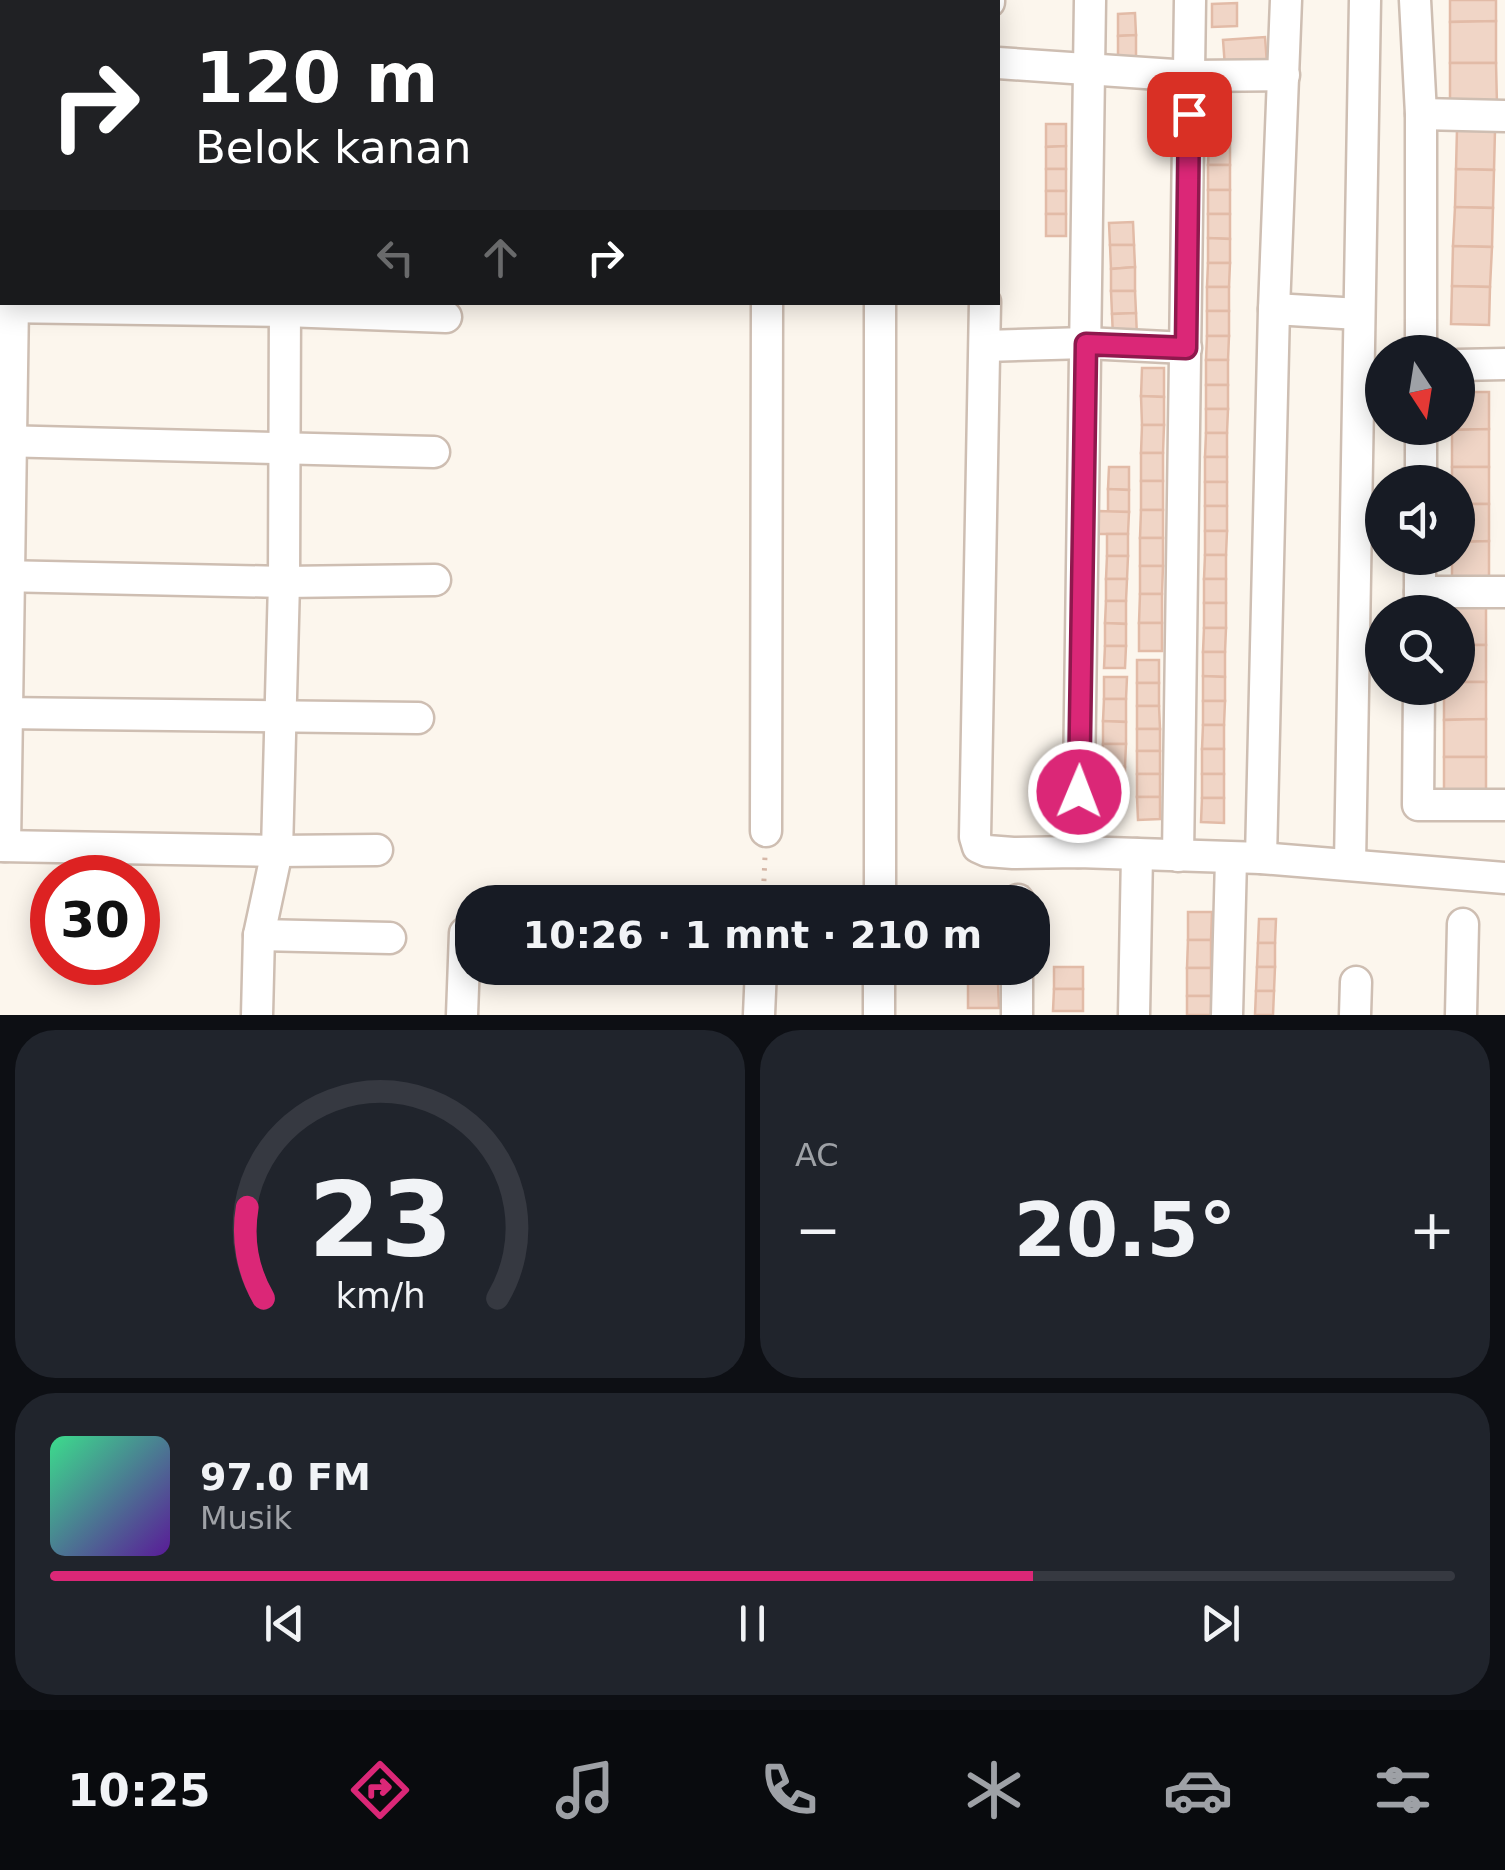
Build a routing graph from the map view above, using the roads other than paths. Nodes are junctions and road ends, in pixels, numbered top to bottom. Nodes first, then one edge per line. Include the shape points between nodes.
1 (1090, 0) edge
2 (1190, 0) edge
3 (1286, 0) edge
4 (1365, 0) edge
5 (1416, 0) edge
6 (1000, 64) edge
7 (1088, 68) junction
8 (1284, 75) junction
9 (1190, 76) junction
10 (1420, 114) junction
11 (1505, 116) edge
12 (767, 305) edge
13 (880, 305) edge
14 (985, 305) edge
15 (9, 306) edge
16 (285, 307) edge
17 (1274, 309) junction
18 (1360, 314) junction
19 (446, 318) dead end
20 (1422, 335) edge
21 (1086, 344) junction
22 (985, 346) junction
23 (1186, 348) junction
24 (1505, 364) edge
25 (1475, 365) edge
26 (6, 441) edge
27 (283, 447) junction
28 (434, 452) dead end
29 (4, 576) edge
30 (435, 580) dead end
31 (284, 582) junction
32 (1505, 592) edge
33 (1475, 596) edge
34 (1419, 705) edge
35 (4, 713) edge
36 (280, 717) junction
37 (418, 718) dead end
38 (1505, 805) edge
39 (766, 831) road end
40 (2, 846) edge
41 (377, 850) dead end
42 (276, 852) junction
43 (1078, 852) junction
44 (1138, 854) junction
45 (1178, 856) junction
46 (1246, 858) junction
47 (1350, 864) junction
48 (1505, 878) edge
49 (880, 885) edge
50 (1463, 924) dead end
51 (260, 935) junction
52 (390, 938) dead end
53 (1356, 982) dead end
54 (463, 985) edge
55 (760, 985) edge
56 (880, 985) edge
57 (1018, 985) edge
58 (258, 1015) edge
59 (462, 1015) edge
60 (758, 1015) edge
61 (879, 1015) edge
62 (1017, 1015) edge
63 (1134, 1015) edge
64 (1227, 1015) edge
65 (1355, 1015) edge
66 (1462, 1015) edge

1 - 7 street
2 - 9 street
3 - 8 street
4 - 18 street
5 - 10 street
6 - 7 street
7 - 9 street
7 - 21 street
8 - 9 street
8 - 17 street
9 - 23 street
10 - 11 street
10 - 20 street
12 - 39 street
13 - 49 street
14 - 22 street
15 - 16 street
15 - 26 street
16 - 19 street
16 - 27 street
17 - 18 street
17 - 46 street
18 - 47 street
21 - 22 street
21 - 23 street
21 - 43 street
22 - 43 street via 975,838 987,851
23 - 45 street
24 - 25 street
26 - 27 street
26 - 29 street
27 - 28 street
27 - 31 street
29 - 31 street
29 - 35 street
30 - 31 street
31 - 36 street
32 - 33 street
34 - 38 street via 1418,805
35 - 36 street
35 - 40 street
36 - 37 street
36 - 42 street
40 - 42 street
41 - 42 street
42 - 51 street
43 - 44 street
44 - 45 street
44 - 63 street
45 - 46 street
46 - 47 street
46 - 64 street
47 - 48 street
50 - 66 street
51 - 52 street
51 - 58 street
53 - 65 street
54 - 59 street
55 - 60 street
56 - 61 street
57 - 62 street

